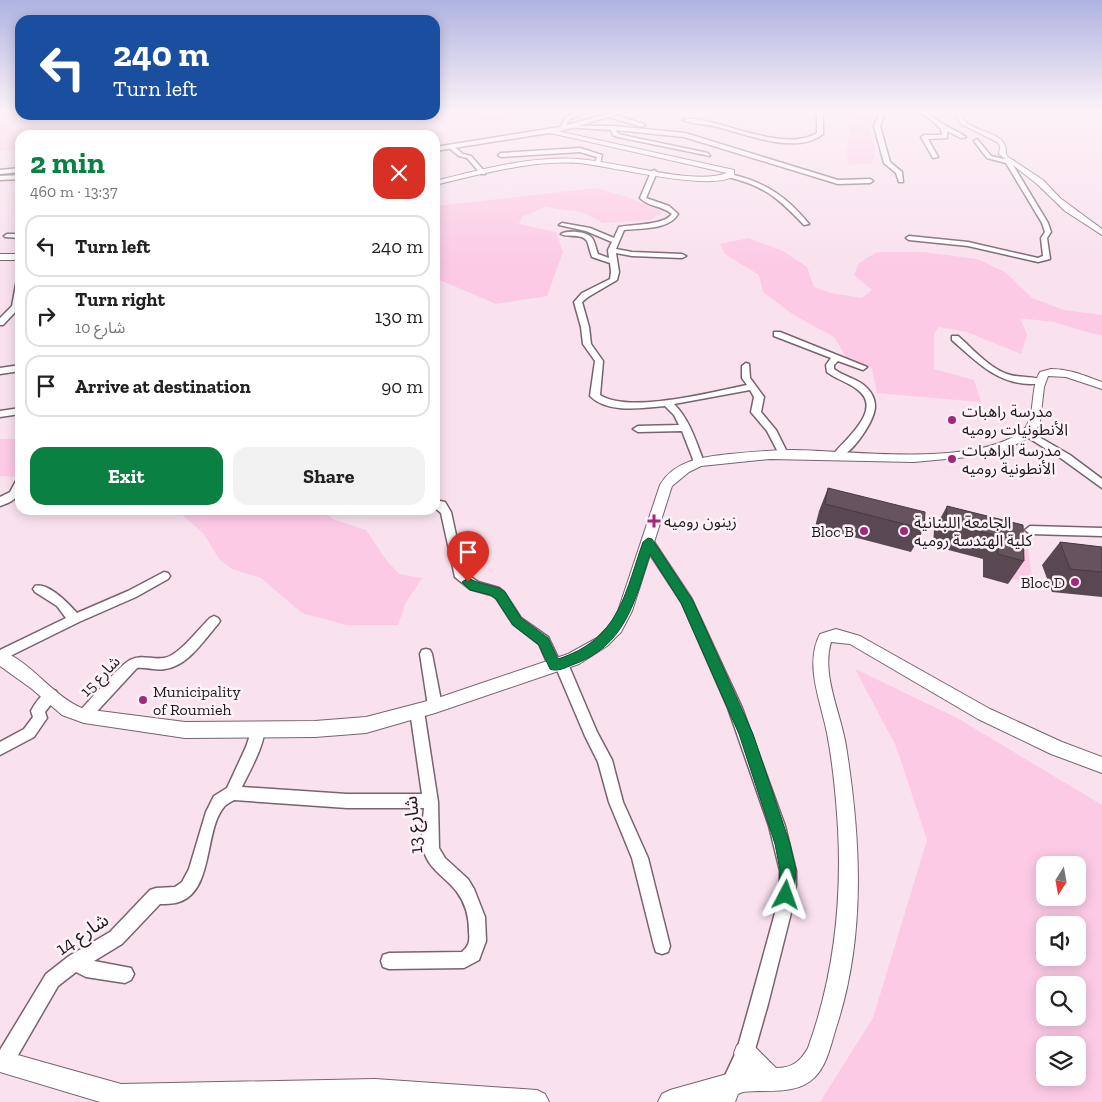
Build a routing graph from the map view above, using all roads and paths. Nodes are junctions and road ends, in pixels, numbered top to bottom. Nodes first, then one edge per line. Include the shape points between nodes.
1 (473, 161) edge
2 (556, 161) edge
3 (572, 161) edge
4 (678, 161) edge
5 (771, 161) edge
6 (887, 161) edge
7 (1010, 161) joint
8 (598, 164) joint
9 (15, 170) edge
10 (0, 172) edge
11 (654, 172) junction
12 (483, 173) junction
13 (730, 174) junction
14 (15, 177) edge
15 (0, 178) edge
16 (870, 181) dead end
17 (901, 181) dead end
18 (440, 182) edge
19 (772, 185) dead end
20 (806, 224) dead end
21 (562, 225) dead end
22 (1102, 232) edge
23 (564, 234) dead end
24 (7, 236) dead end
25 (15, 236) edge
26 (909, 238) dead end
27 (616, 241) junction
28 (612, 250) junction
29 (15, 256) edge
30 (682, 256) dead end
31 (0, 257) edge
32 (612, 261) junction
33 (15, 310) edge
34 (0, 323) edge
35 (777, 334) dead end
36 (955, 338) dead end
37 (836, 357) junction
38 (746, 366) dead end
39 (863, 367) dead end
40 (15, 369) edge
41 (0, 371) edge
42 (1040, 381) junction
43 (1102, 386) edge
44 (752, 387) junction
45 (667, 403) junction
46 (15, 412) edge
47 (0, 414) edge
48 (684, 428) junction
49 (638, 429) dead end
50 (1027, 433) junction
51 (783, 454) junction
52 (838, 455) junction
53 (699, 462) junction
54 (1102, 484) edge
55 (15, 492) edge
56 (0, 502) edge
57 (440, 505) edge
58 (1030, 530) dead end
59 (1102, 532) edge
60 (648, 542) junction
61 (164, 576) dead end
62 (39, 588) dead end
63 (75, 619) junction
64 (214, 621) dead end
65 (426, 654) dead end
66 (0, 656) edge
67 (558, 664) junction
68 (51, 694) junction
69 (435, 706) junction
70 (417, 712) junction
71 (84, 716) junction
72 (258, 730) junction
73 (0, 749) edge
74 (1102, 765) edge
75 (232, 793) junction
76 (431, 802) junction
77 (662, 946) dead end
78 (74, 962) junction
79 (389, 962) dead end
80 (125, 974) dead end
81 (746, 1053) junction
82 (2, 1061) edge
83 (775, 1081) junction
84 (726, 1094) edge
85 (120, 1099) edge
86 (537, 1102) edge
87 (670, 1102) edge

1 - 12 street
2 - 12 street
3 - 8 street
4 - 13 street
5 - 16 street via 838,182
6 - 17 street via 899,172
7 - 22 street via 1040,182 1068,210
7 - 26 street via 1048,232 1044,238 1047,257 1038,260 968,244
8 - 11 street
9 - 10 street
11 - 13 street via 693,178
11 - 27 street via 643,198 675,214 659,224 621,228
12 - 18 street
13 - 19 street
13 - 20 street via 773,191
14 - 15 main road
21 - 27 street via 588,229
23 - 32 street via 584,235 589,238 595,255
24 - 25 street
27 - 28 street
28 - 30 street
28 - 32 street
29 - 31 street
32 - 45 street via 613,280 578,302 587,344 599,361 595,396 600,401 613,404
33 - 34 street
35 - 37 street
36 - 42 street via 1000,376
37 - 39 street
37 - 52 street via 830,370 864,391 871,402 863,429
38 - 44 street via 746,378
40 - 41 street
42 - 43 street via 1044,374 1056,372
42 - 50 street via 1038,408
44 - 45 street
44 - 51 street via 759,397 756,412 771,430
45 - 48 street via 675,409
46 - 47 street
48 - 49 street
48 - 53 street
50 - 52 street via 1002,445 961,455
50 - 54 street
51 - 52 street
51 - 53 street
53 - 60 street via 670,479
55 - 56 street
57 - 67 street via 446,512 459,574 474,586 500,595 517,621 544,641
58 - 59 street
60 - 67 street via 625,611 616,628 593,649
60 - 81 street via 687,601 735,708 786,858 788,885 783,913
61 - 63 street
62 - 63 street via 61,602
63 - 66 street
64 - 71 street, شارع 15 via 168,663 140,661 133,664
65 - 69 street
66 - 68 street
67 - 69 street
67 - 77 street via 605,760 616,802 640,858
68 - 71 street via 68,710
68 - 73 street via 38,711 40,718 30,733
69 - 70 street
70 - 72 street via 366,725
70 - 76 street, شارع 13
71 - 72 street via 185,730
72 - 75 street, شارع 14
74 - 83 street via 1056,748 984,714 855,640 846,636 825,638 821,665 838,746 847,828 847,912 842,960 833,1004 811,1063 801,1074
75 - 76 street
75 - 78 street, شارع 14 via 220,801 211,817 203,850 188,888 177,895 156,896 116,938
76 - 79 street, شارع 13 via 433,855 468,895 477,917 478,941 473,954 464,960
78 - 80 street via 86,968
78 - 82 street, شارع 14 via 52,980
81 - 83 street
81 - 84 street
82 - 85 street
83 - 84 street via 744,1081
84 - 87 street
85 - 86 street via 375,1090

